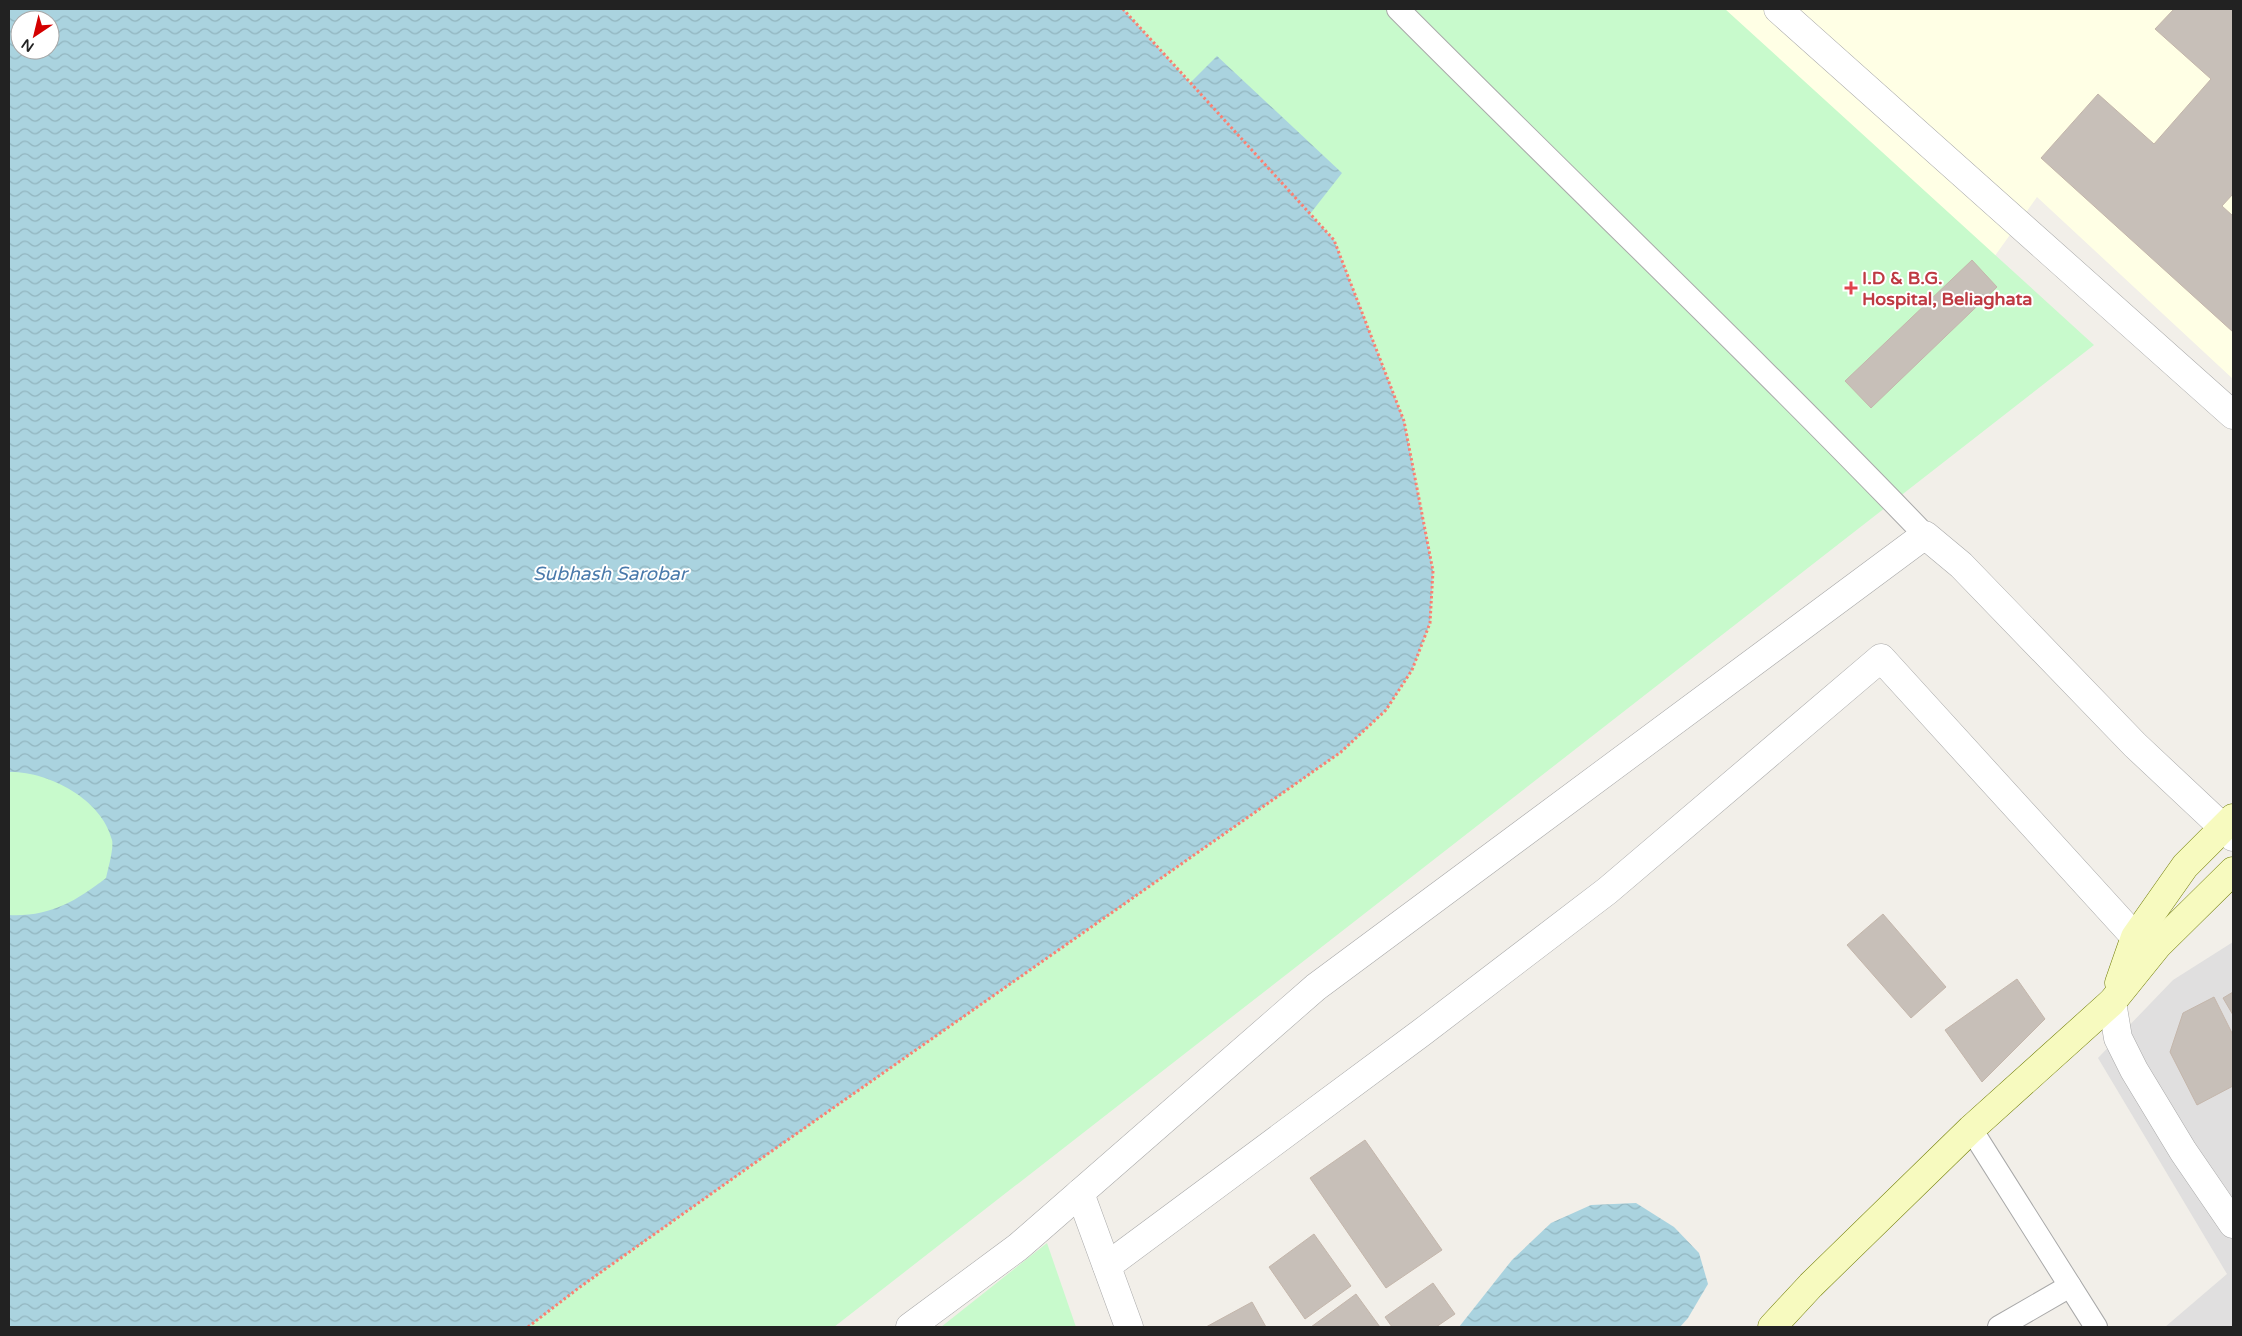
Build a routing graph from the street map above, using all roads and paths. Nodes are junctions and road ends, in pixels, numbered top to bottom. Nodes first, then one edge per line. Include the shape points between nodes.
1 (1123, 9) edge
2 (1398, 9) edge
3 (1778, 9) edge
4 (2233, 415) edge
5 (1925, 535) junction
6 (2230, 828) edge
7 (2233, 871) edge
8 (2135, 937) junction
9 (2112, 1002) junction
10 (1970, 1129) junction
11 (1080, 1193) junction
12 (2233, 1224) edge
13 (1107, 1266) junction
14 (2070, 1286) junction
15 (528, 1327) edge
16 (910, 1327) edge
17 (1129, 1327) edge
18 (1772, 1327) edge
19 (1999, 1327) edge
20 (2096, 1327) edge

1 - 15 path via 1334,240 1404,421 1433,571 1430,623 1412,670 1386,710 1341,752 740,1172
2 - 5 lane via 1817,422
3 - 4 street
5 - 6 street via 1961,566 2135,745
5 - 11 street via 1316,987
6 - 8 street via 2185,866
7 - 9 street via 2158,946
8 - 9 street
8 - 13 street via 1881,658 1607,891 1422,1033
9 - 10 street
9 - 12 street via 2118,1038 2134,1070 2183,1151
10 - 14 lane
10 - 18 street
11 - 13 street
11 - 16 street via 1018,1247
13 - 17 street
14 - 19 lane
14 - 20 lane

